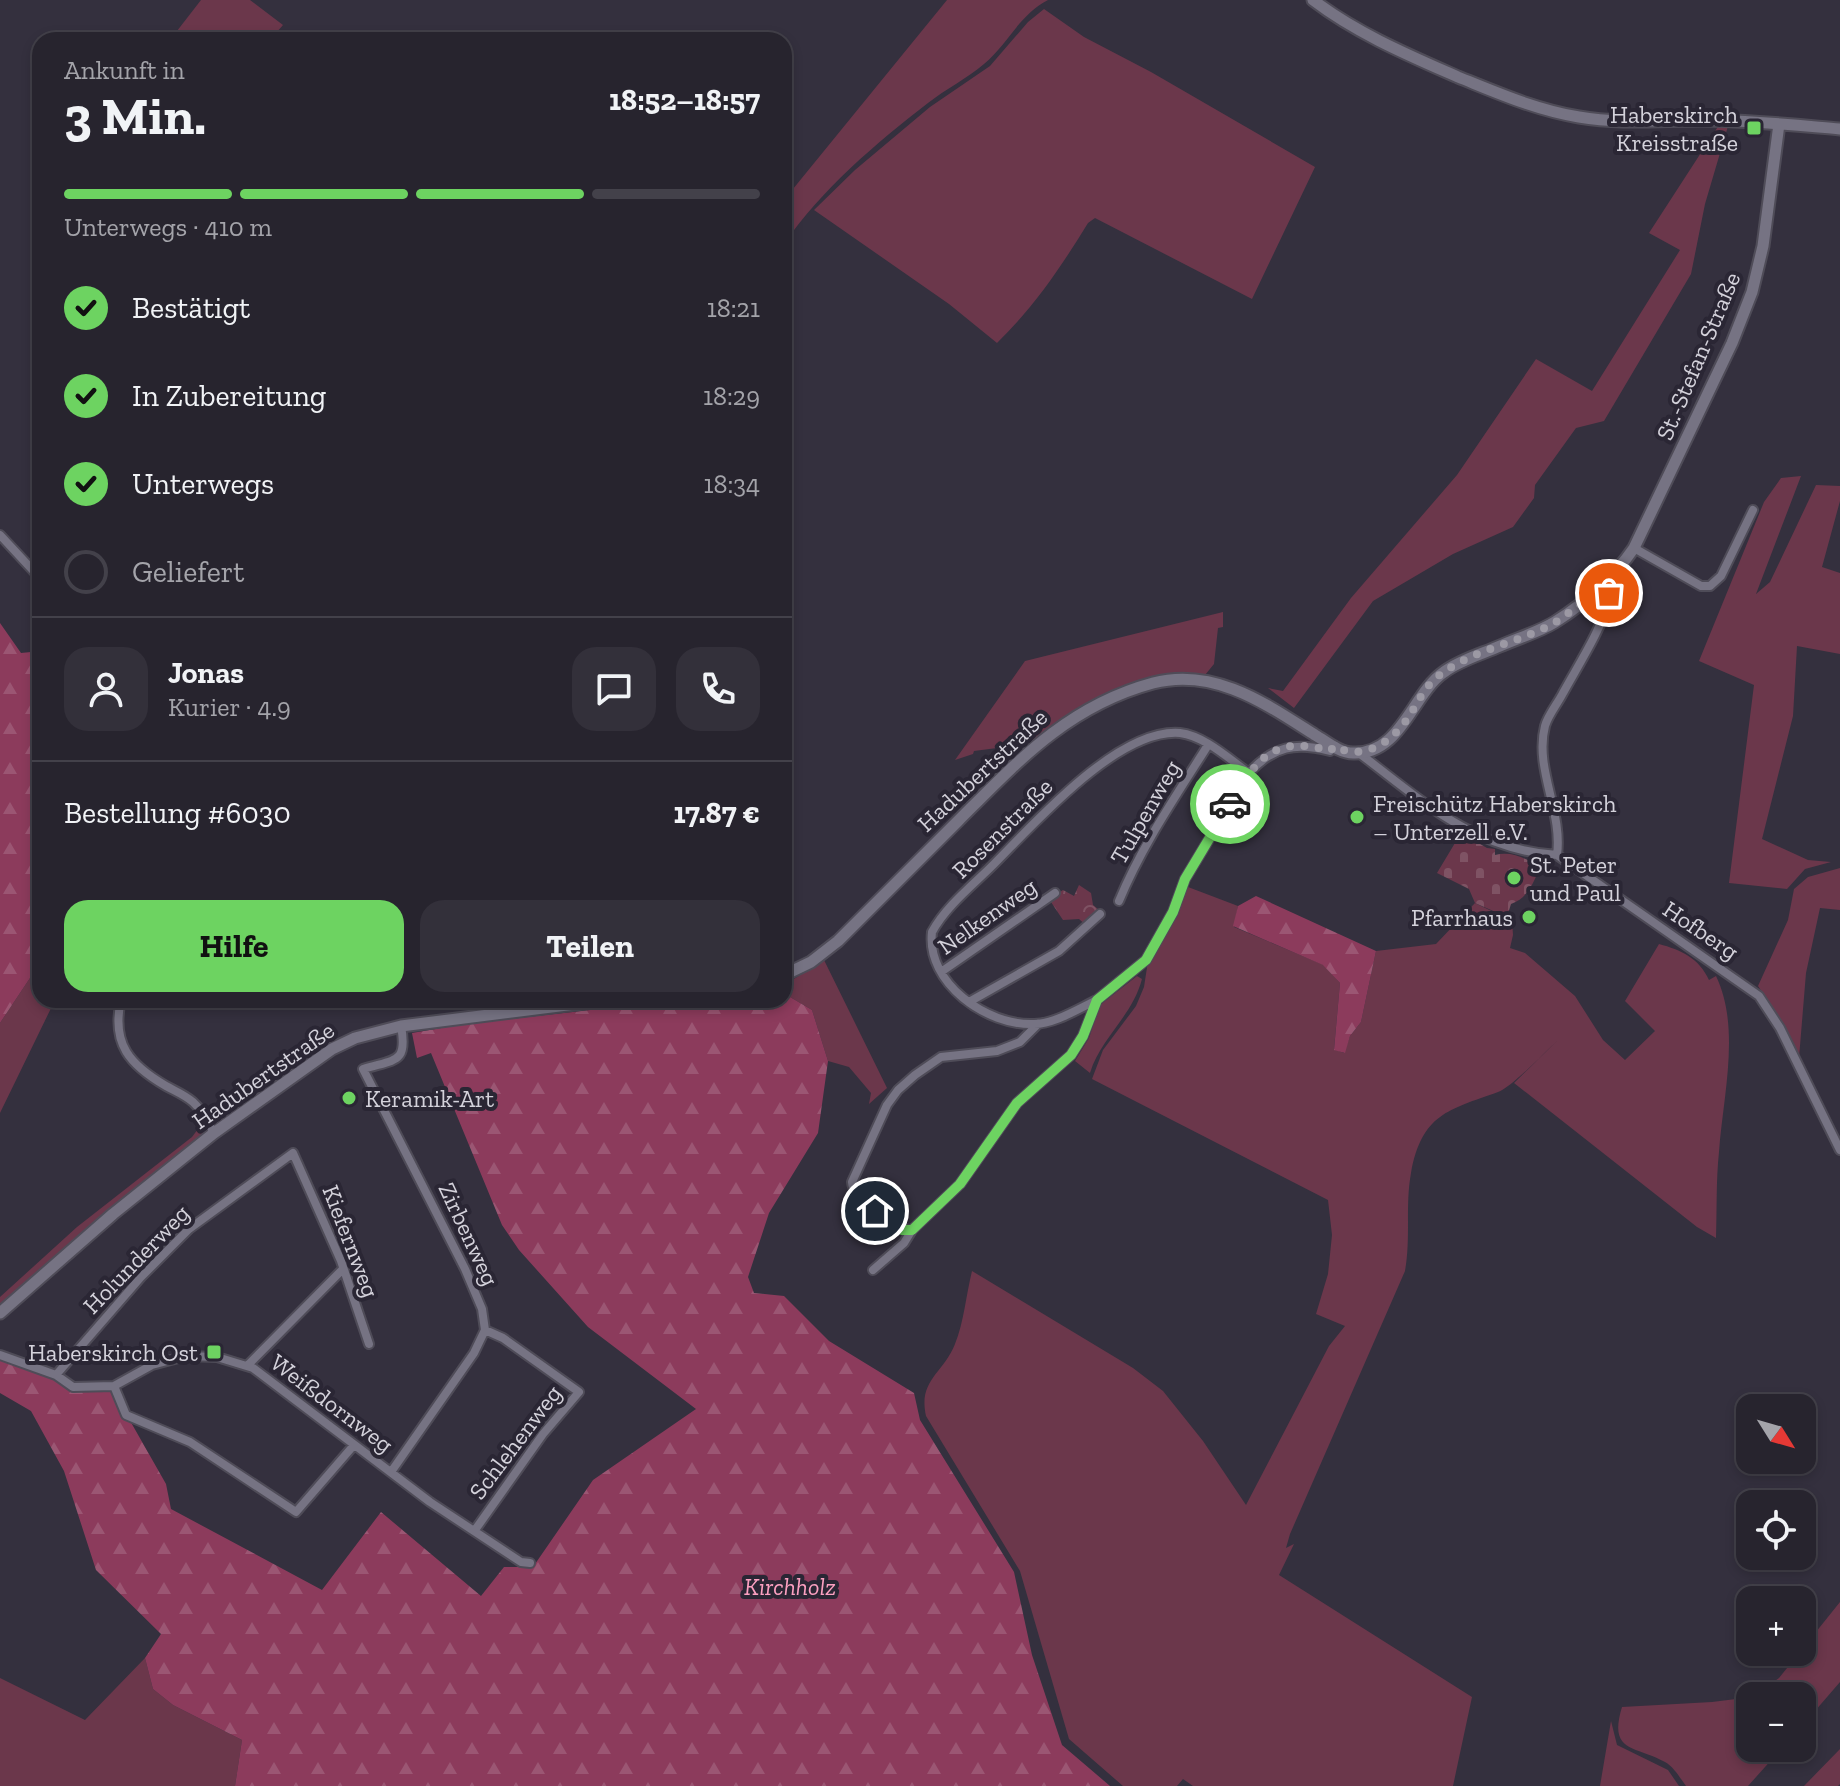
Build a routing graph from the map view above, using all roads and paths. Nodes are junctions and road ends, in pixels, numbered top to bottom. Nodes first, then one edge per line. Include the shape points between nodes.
1 (1313, 0) edge
2 (1779, 124) junction
3 (1840, 129) edge
4 (1753, 510) dead end
5 (0, 535) edge
6 (1634, 548) junction
7 (32, 569) edge
8 (1603, 584) junction
9 (1208, 745) junction
10 (1335, 746) junction
11 (1359, 753) junction
12 (1249, 773) junction
13 (1557, 855) junction
14 (1055, 893) dead end
15 (1119, 901) dead end
16 (1100, 914) dead end
17 (792, 971) edge
18 (941, 972) junction
19 (1097, 1000) junction
20 (969, 1002) junction
21 (120, 1008) edge
22 (544, 1008) edge
23 (1038, 1024) junction
24 (401, 1026) junction
25 (214, 1133) junction
26 (1840, 1150) edge
27 (293, 1153) joint
28 (912, 1230) junction
29 (342, 1270) junction
30 (873, 1270) dead end
31 (0, 1313) edge
32 (485, 1330) junction
33 (369, 1344) dead end
34 (0, 1355) edge
35 (247, 1366) junction
36 (56, 1375) junction
37 (114, 1386) junction
38 (354, 1445) junction
39 (391, 1472) junction
40 (475, 1530) junction
41 (530, 1563) dead end

1 - 2 street via 1423,62 1554,112 1625,121
2 - 3 street
2 - 6 street, St.-Stefan-Straße via 1752,292
4 - 6 street via 1721,576 1710,586 1701,586
5 - 7 street
6 - 8 street, St.-Stefan-Straße
8 - 11 street via 1555,622 1447,669 1421,695 1401,727 1385,742
8 - 13 street via 1610,598 1602,621 1545,726
9 - 12 street, Rosenstraße
9 - 15 street, Tulpenweg via 1151,835
9 - 18 street, Rosenstraße via 1179,733 1150,739 1116,755 1050,806 935,926 931,942
10 - 11 street, Hadubertstraße
10 - 12 street via 1330,751 1281,749 1262,758
10 - 17 street, Hadubertstraße via 1257,698 1212,682 1178,679 1113,697 1082,711 1031,748 838,941
11 - 13 street via 1458,826 1498,845
12 - 19 street via 1185,879 1150,954
13 - 26 street, Hofberg via 1759,996
14 - 18 street, Nelkenweg
16 - 20 street via 1059,951
18 - 20 street
19 - 23 street
19 - 28 street via 1071,1055 1017,1103 960,1184
20 - 23 street via 994,1018
21 - 25 street via 118,1026 127,1054 138,1067 193,1102
22 - 24 street, Hadubertstraße
23 - 28 street via 1020,1042 997,1051 930,1062 892,1097 852,1182 853,1190 892,1225
24 - 25 street, Hadubertstraße via 332,1049
24 - 32 street, Zirbenweg via 402,1053 363,1069 465,1269
25 - 31 street, Hadubertstraße
27 - 29 street, Kiefernweg
27 - 36 street, Holunderweg via 189,1229
28 - 30 street
29 - 33 street, Kiefernweg
29 - 35 street
32 - 39 street
32 - 40 street, Schlehenweg via 579,1392
34 - 36 street, Weißdornweg
35 - 37 street, Weißdornweg via 217,1357 186,1356 152,1365
35 - 38 street, Weißdornweg
36 - 37 street, Weißdornweg via 73,1387
37 - 38 street via 126,1415 190,1442 296,1512
38 - 39 street, Weißdornweg
39 - 40 street, Weißdornweg
40 - 41 street, Weißdornweg

